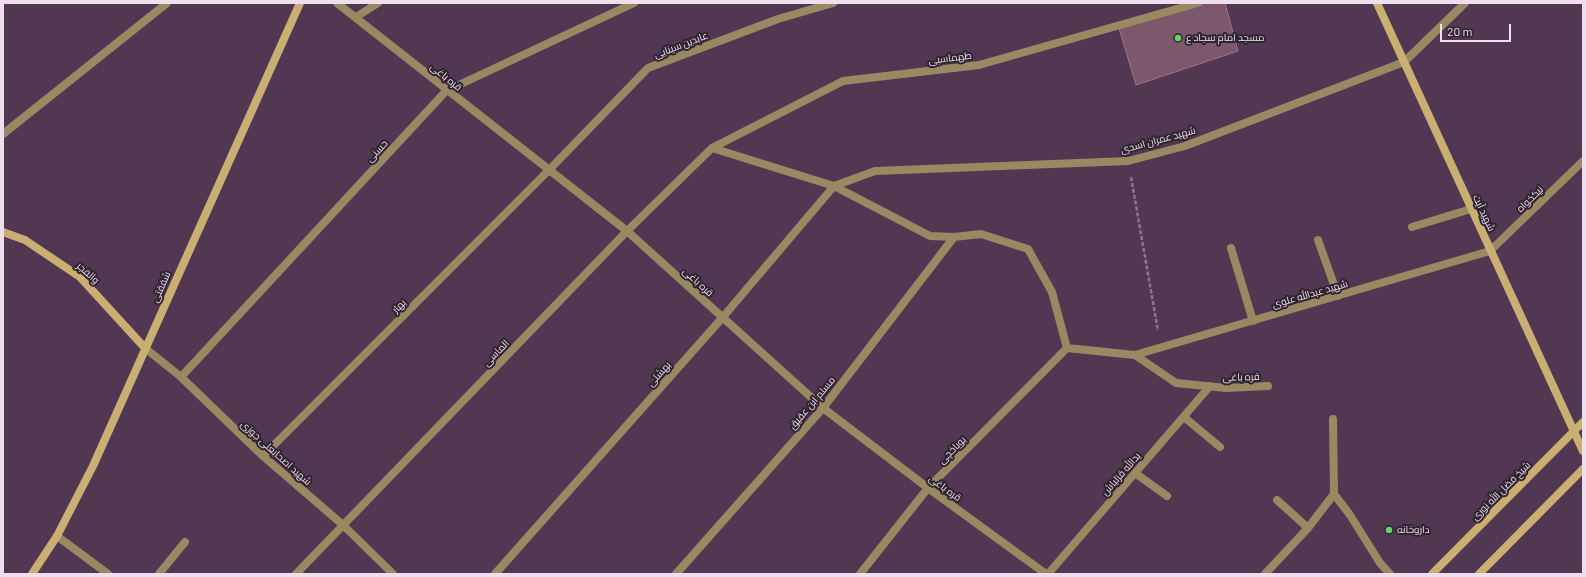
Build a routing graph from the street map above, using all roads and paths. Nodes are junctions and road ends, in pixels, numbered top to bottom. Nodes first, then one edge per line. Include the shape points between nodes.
1 (168, 3) edge
2 (300, 3) edge
3 (336, 3) edge
4 (378, 3) edge
5 (634, 3) edge
6 (833, 3) edge
7 (1198, 3) edge
8 (1377, 3) edge
9 (1465, 3) edge
10 (356, 17) junction
11 (1404, 62) junction
12 (446, 91) junction
13 (3, 134) edge
14 (712, 148) junction
15 (1128, 161) junction
16 (1583, 161) edge
17 (549, 170) junction
18 (834, 186) junction
19 (1471, 209) junction
20 (1412, 227) dead end
21 (3, 232) edge
22 (627, 232) junction
23 (954, 237) junction
24 (1318, 240) dead end
25 (1231, 248) dead end
26 (1490, 251) junction
27 (1338, 296) junction
28 (723, 318) junction
29 (1253, 321) junction
30 (145, 348) junction
31 (1067, 348) junction
32 (1161, 348) junction
33 (1135, 355) junction
34 (181, 377) junction
35 (1210, 386) junction
36 (1268, 386) dead end
37 (823, 408) junction
38 (1184, 417) junction
39 (1333, 419) dead end
40 (1583, 422) edge
41 (1573, 432) junction
42 (1220, 447) dead end
43 (1583, 452) edge
44 (263, 456) junction
45 (1583, 469) edge
46 (1135, 473) junction
47 (928, 488) junction
48 (1334, 494) junction
49 (1168, 496) dead end
50 (1277, 500) dead end
51 (344, 525) junction
52 (1308, 528) junction
53 (57, 536) junction
54 (185, 542) dead end
55 (32, 574) edge
56 (108, 574) edge
57 (159, 574) edge
58 (296, 574) edge
59 (393, 574) edge
60 (495, 574) edge
61 (676, 574) edge
62 (860, 574) edge
63 (1047, 574) edge
64 (1265, 574) edge
65 (1390, 574) edge
66 (1432, 574) edge
67 (1480, 574) edge

1 - 13 street
2 - 30 main road, شفقتی
3 - 10 street, قره باغی
4 - 10 street
5 - 12 street, حسنی
6 - 17 street, عابدین سینایی via 778,19 648,68
7 - 14 street, طهماسبی via 979,65 843,81
8 - 11 main road, شهید آیت
9 - 11 street
10 - 12 street, قره باغی
11 - 15 street, شهید عمران اسدی via 1185,146
11 - 19 main road, شهید آیت
12 - 17 street, قره باغی
12 - 34 street, حسنی
14 - 18 street
14 - 22 street, الماسی
15 - 18 street, شهید عمران اسدی via 875,171
15 - 32 path
16 - 26 street, نیکخواه
17 - 22 street, قره باغی
17 - 44 street, بهار
18 - 23 street via 930,236
18 - 28 street, بهشتی
19 - 20 street
19 - 26 main road, شهید آیت
21 - 30 main road, والفجر via 25,240 80,277
22 - 28 street, قره باغی
22 - 51 street, الماسی
23 - 31 street via 981,234 1028,249 1052,292
23 - 37 street, مسلم ابن عقیق
24 - 27 street
25 - 29 street
26 - 27 street, شهید عبدالله علوی
26 - 41 main road, شهید آیت
27 - 29 street, شهید عبدالله علوی
28 - 37 street, قره باغی
28 - 60 street, بهشتی
29 - 32 street, شهید عبدالله علوی
30 - 34 street, شهید اصحابعلی جوزی
30 - 53 main road, شفقتی via 93,466
31 - 33 street, قره باغی
31 - 47 street, بویاخچی
32 - 33 street, شهید عبدالله علوی
33 - 35 street, قره باغی via 1176,383
34 - 44 street, شهید اصحابعلی جوزی
35 - 36 street, قره باغی
35 - 38 street, یدالله قزلباش
37 - 47 street, قره باغی
37 - 61 street, مسلم ابن عقیق
38 - 42 street
38 - 46 street, یدالله قزلباش
39 - 48 street
40 - 41 main road, شیخ فضل الله نوری
41 - 43 main road, شهید آیت
41 - 66 main road, شیخ فضل الله نوری
44 - 51 street, شهید اصحابعلی جوزی
45 - 67 main road
46 - 49 street
46 - 63 street, یدالله قزلباش
47 - 62 street, بویاخچی
47 - 63 street, قره باغی
48 - 52 street
48 - 65 street
50 - 52 street
51 - 58 street, الماسی
51 - 59 street, شهید اصحابعلی جوزی
52 - 64 street
53 - 55 main road, شفقتی
53 - 56 street
54 - 57 street

